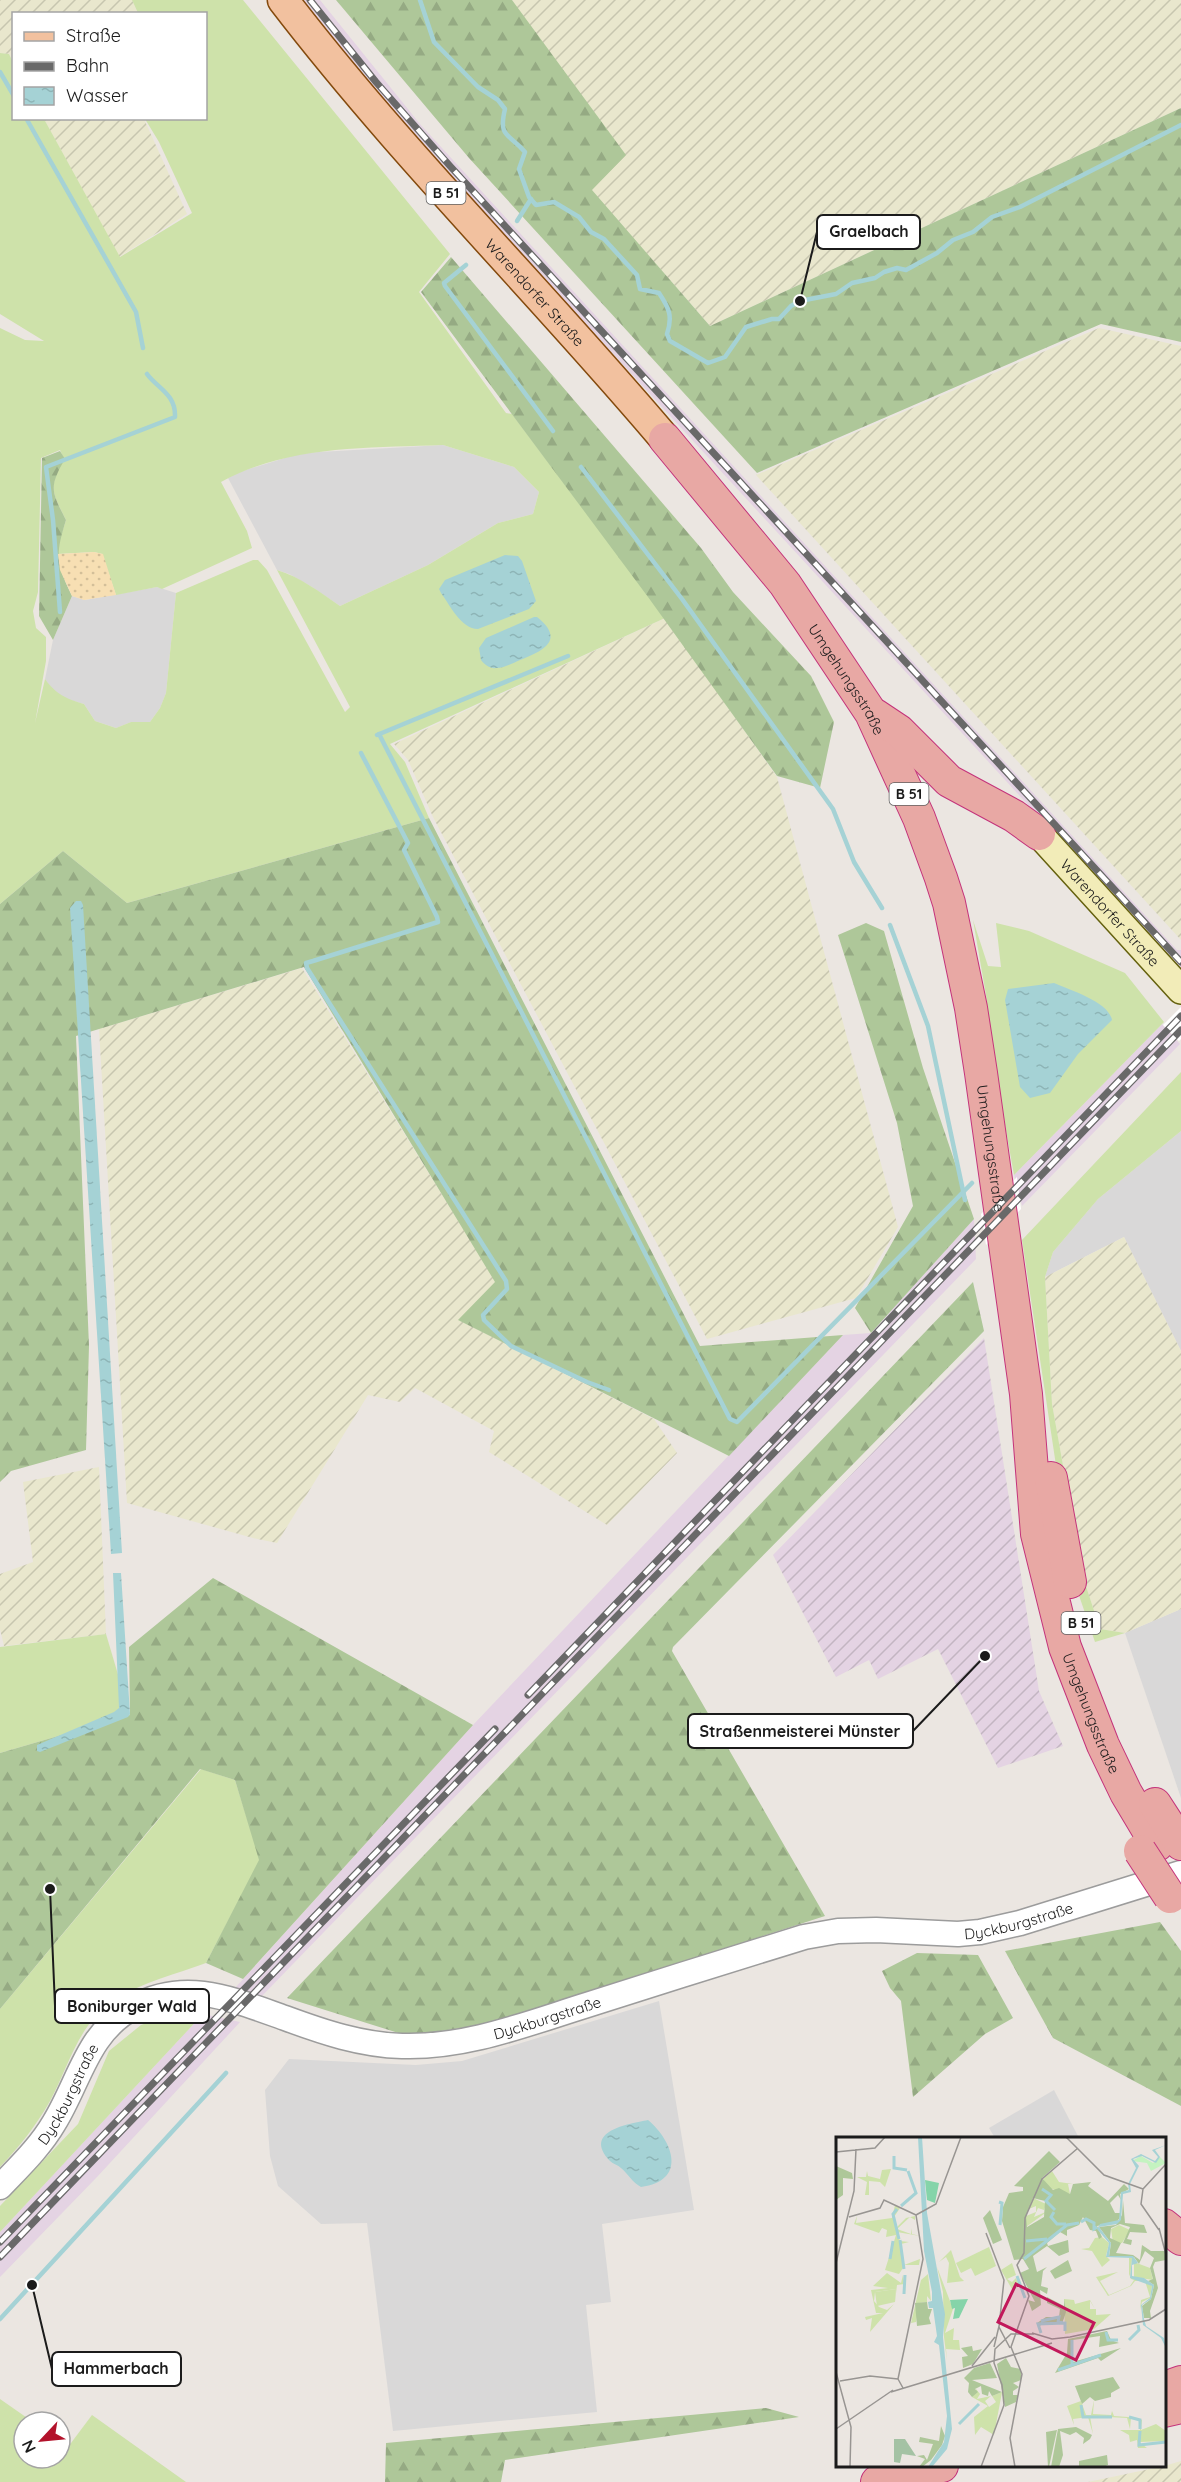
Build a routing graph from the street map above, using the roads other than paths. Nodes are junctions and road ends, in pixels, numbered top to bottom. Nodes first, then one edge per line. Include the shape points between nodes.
1 (283, 0) edge
2 (665, 439) joint
3 (785, 584) joint
4 (872, 713) junction
5 (1039, 834) joint
6 (1181, 990) edge
7 (1026, 1394) junction
8 (1164, 1845) edge
9 (1178, 1890) edge
10 (0, 2187) edge
11 (1166, 2227) edge
12 (1181, 2239) edge
13 (1181, 2382) edge
14 (1166, 2387) edge
15 (1181, 2407) edge
16 (1166, 2411) edge
17 (1166, 2412) edge
18 (1181, 2416) edge
19 (938, 2467) edge
20 (877, 2482) edge

1 - 2 main road, Warendorfer Straße / B 51 via 357,93
2 - 3 highway, Warendorfer Straße / B 51
3 - 4 highway, Umgehungsstraße / B 51
4 - 5 highway via 899,731 949,782 1014,816
4 - 7 highway, Umgehungsstraße / B 51 via 920,818 945,890 976,1041
5 - 6 main road, Warendorfer Straße
7 - 8 highway, Umgehungsstraße / B 51 via 1049,1467 1064,1560 1093,1667 1147,1791
7 - 8 highway, Umgehungsstraße / B 51 via 1050,1652 1074,1720 1112,1802
8 - 9 highway, bridge
9 - 10 street, Dyckburgstraße via 980,1932 857,1930 804,1937 516,2027 452,2043 402,2046 363,2042 218,1995 164,1995 132,2007 102,2032 85,2058 54,2124
11 - 12 highway
13 - 14 highway
15 - 16 highway
17 - 18 highway
19 - 20 highway

